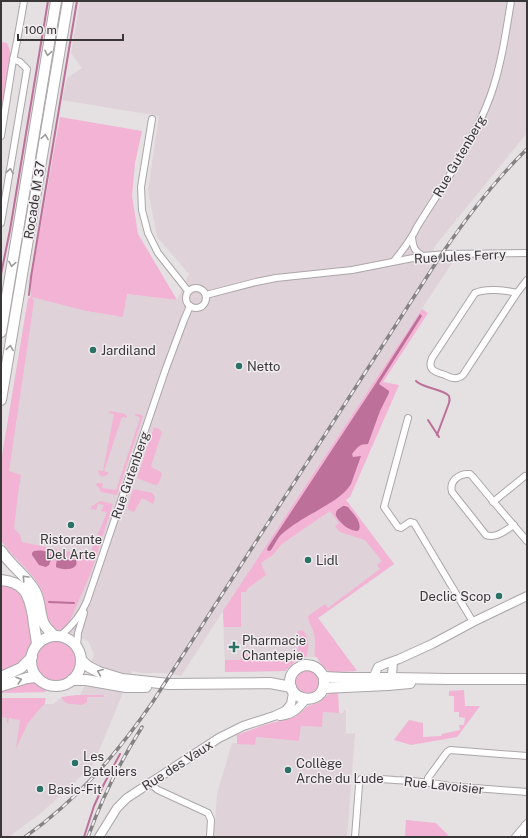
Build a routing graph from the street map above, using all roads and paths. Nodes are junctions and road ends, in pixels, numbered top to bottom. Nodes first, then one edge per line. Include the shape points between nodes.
1 (24, 1) edge
2 (56, 1) edge
3 (68, 1) edge
4 (511, 1) edge
5 (14, 59) junction
6 (152, 119) dead end
7 (1, 136) edge
8 (1, 223) edge
9 (412, 237) junction
10 (527, 253) edge
11 (423, 256) junction
12 (394, 261) junction
13 (527, 280) edge
14 (188, 291) junction
15 (517, 293) junction
16 (206, 295) junction
17 (190, 306) junction
18 (1, 332) edge
19 (1, 400) edge
20 (408, 418) dead end
21 (525, 476) dead end
22 (493, 502) junction
23 (514, 526) junction
24 (527, 541) edge
25 (1, 551) edge
26 (1, 580) edge
27 (527, 596) edge
28 (87, 601) junction
29 (473, 622) junction
30 (57, 636) junction
31 (37, 644) junction
32 (76, 646) junction
33 (32, 657) junction
34 (82, 661) junction
35 (393, 662) junction
36 (291, 676) junction
37 (1, 677) edge
38 (37, 677) junction
39 (373, 678) junction
40 (527, 679) edge
41 (72, 680) junction
42 (324, 682) junction
43 (388, 682) junction
44 (270, 683) junction
45 (165, 684) junction
46 (1, 686) edge
47 (292, 690) junction
48 (306, 699) junction
49 (274, 716) junction
50 (527, 756) edge
51 (428, 782) junction
52 (149, 783) junction
53 (527, 792) edge
54 (526, 824) edge
55 (101, 836) edge
56 (210, 837) edge
57 (355, 837) edge
58 (514, 837) edge
59 (524, 837) edge

1 - 5 street
2 -> 18 main road, Rocade M 37
19 -> 3 main road, Rocade M 37
4 - 9 street, Rue Gutenberg via 499,64 477,129
5 - 7 street
8 -> 5 street via 27,69
6 - 14 street via 141,187 142,210 148,233 158,253
9 - 11 street via 414,250
9 - 12 street, Rue Gutenberg
10 - 11 street, Rue Jules Ferry
11 - 12 street, Rue Jules Ferry
12 - 16 street via 352,270 270,279
13 - 15 street
14 - 16 street via 198,288
14 - 17 street via 186,302
15 - 15 street via 460,378 433,370 430,364 432,358 475,293 500,290
16 - 17 street via 206,301 202,306 196,309
17 - 28 street, Rue Gutenberg via 165,371
20 - 29 street via 384,507 398,527 414,523
21 - 22 street
22 - 23 street
22 - 23 street via 470,474 457,477 451,486 452,492 486,535 497,535
23 - 24 street
30 -> 25 main road via 45,625 36,592
26 - 31 main road via 16,584 28,595
27 - 29 street
28 - 30 street, Rue Gutenberg via 75,622
28 - 32 street
29 - 35 street
30 - 31 main road via 48,637
30 - 32 main road via 71,640
31 - 33 main road
32 - 34 main road
33 - 37 main road via 21,668
33 - 38 main road
34 - 41 main road via 77,675
45 -> 34 main road via 116,678 99,672
35 - 39 street via 378,667
35 - 43 street via 392,675
36 - 42 main road via 300,666 311,665 319,670
36 - 44 main road
36 - 47 main road via 289,682
38 - 41 main road via 54,686
46 -> 38 main road
39 - 42 main road via 344,678
39 - 43 main road
40 - 43 main road
41 - 45 main road via 126,687
42 - 43 main road
42 - 48 main road via 317,696
44 - 45 main road
44 - 47 main road
47 - 48 main road via 297,696
47 - 49 street, Rue des Vaux via 291,704
48 - 49 street, Rue des Vaux via 295,712
49 - 52 street, Rue des Vaux via 243,726 219,738
50 - 51 street via 450,750 428,778
51 - 53 street, Rue Lavoisier
51 - 57 street, Rue Lavoisier via 361,779
52 - 55 street, Rue des Vaux via 121,803
52 - 56 street via 158,790 208,812 211,820
54 - 58 street
54 - 59 street

